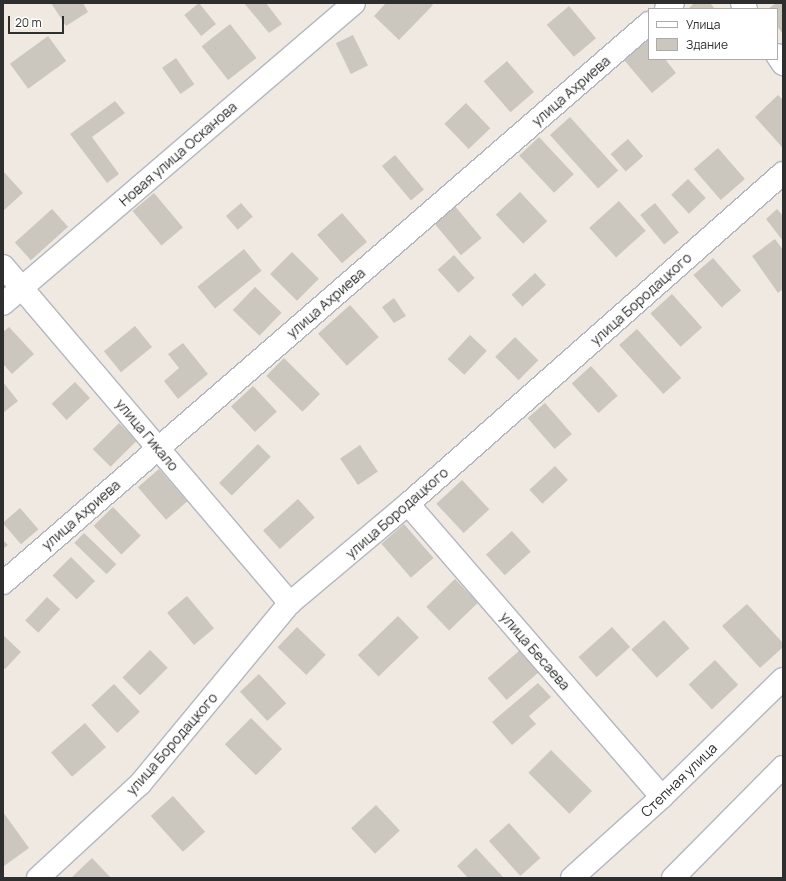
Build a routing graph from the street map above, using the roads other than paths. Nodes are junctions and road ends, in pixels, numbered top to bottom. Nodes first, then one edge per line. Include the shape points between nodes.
1 (354, 3) edge
2 (648, 25) edge
3 (783, 173) edge
4 (3, 266) edge
5 (23, 287) junction
6 (3, 304) edge
7 (158, 448) junction
8 (408, 504) junction
9 (3, 583) edge
10 (290, 603) junction
11 (783, 679) edge
12 (783, 767) edge
13 (662, 797) junction
14 (38, 878) edge
15 (572, 878) edge
16 (672, 878) edge

1 - 5 street, Новая улица Осканова
2 - 7 street, улица Ахриева
3 - 8 street, улица Бородацкого
4 - 5 street, улица Гикало
5 - 6 street, Новая улица Осканова
5 - 7 street, улица Гикало
7 - 9 street, улица Ахриева
7 - 10 street, улица Гикало
8 - 10 street, улица Бородацкого
8 - 13 street, улица Бесаева
10 - 14 street, улица Бородацкого via 140,784
11 - 13 street, Степная улица
12 - 16 street
13 - 15 street, Степная улица

